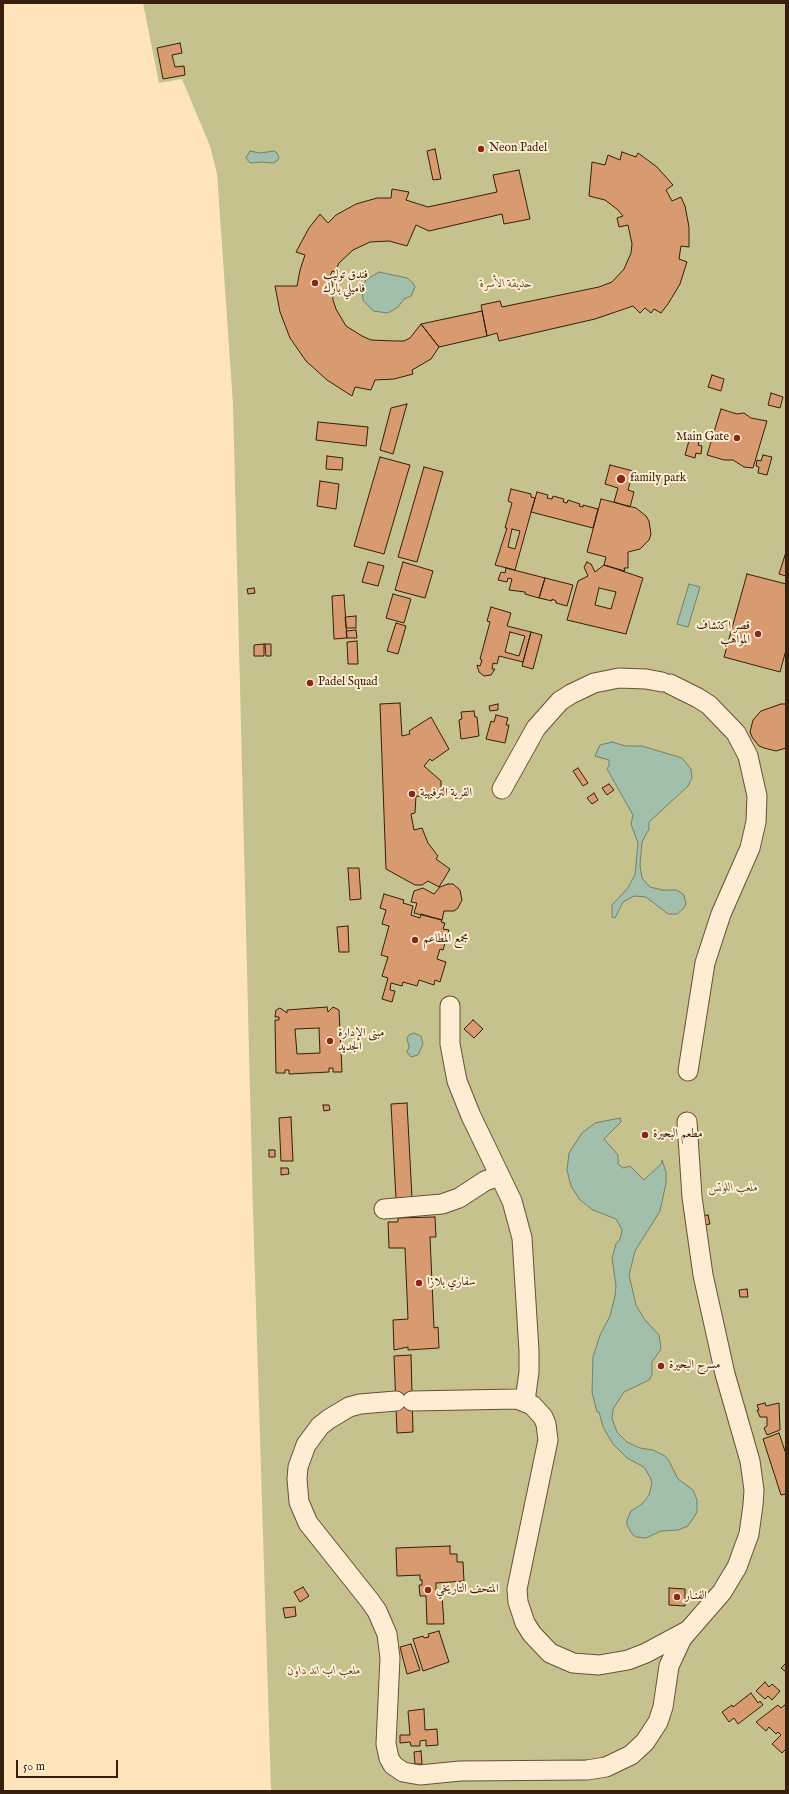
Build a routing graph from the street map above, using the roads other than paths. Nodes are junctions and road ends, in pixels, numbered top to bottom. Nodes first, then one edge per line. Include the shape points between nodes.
1 (502, 789) dead end
2 (450, 1006) dead end
3 (688, 1071) dead end
4 (687, 1122) dead end
5 (500, 1176) junction
6 (384, 1209) dead end
7 (525, 1401) junction
8 (687, 1631) junction
9 (639, 1656) junction
10 (666, 1679) junction
11 (414, 1783) edge

1 - 3 street via 536,728 560,701 594,683 619,678 666,683 709,705 736,733 748,756 757,796 756,822 752,842 720,914 705,963
2 - 5 street via 450,1044 457,1081
4 - 8 street via 692,1197 703,1275 725,1374 747,1447 754,1490 749,1534 737,1567 722,1592
5 - 6 street via 484,1181 458,1198 442,1204
5 - 7 street via 512,1201 523,1244 529,1357
7 - 9 street via 543,1417 548,1440 519,1577 518,1602 525,1623 540,1644 561,1659 573,1663 598,1666
7 - 11 street via 509,1398 372,1402 349,1407 320,1426 306,1445 298,1467 297,1490 308,1523 370,1601 383,1622 390,1658 386,1752 393,1765
8 - 9 street
8 - 10 street via 669,1666
9 - 10 street via 655,1664
10 - 11 street via 663,1706 654,1729 639,1749 615,1764 587,1770 466,1771

